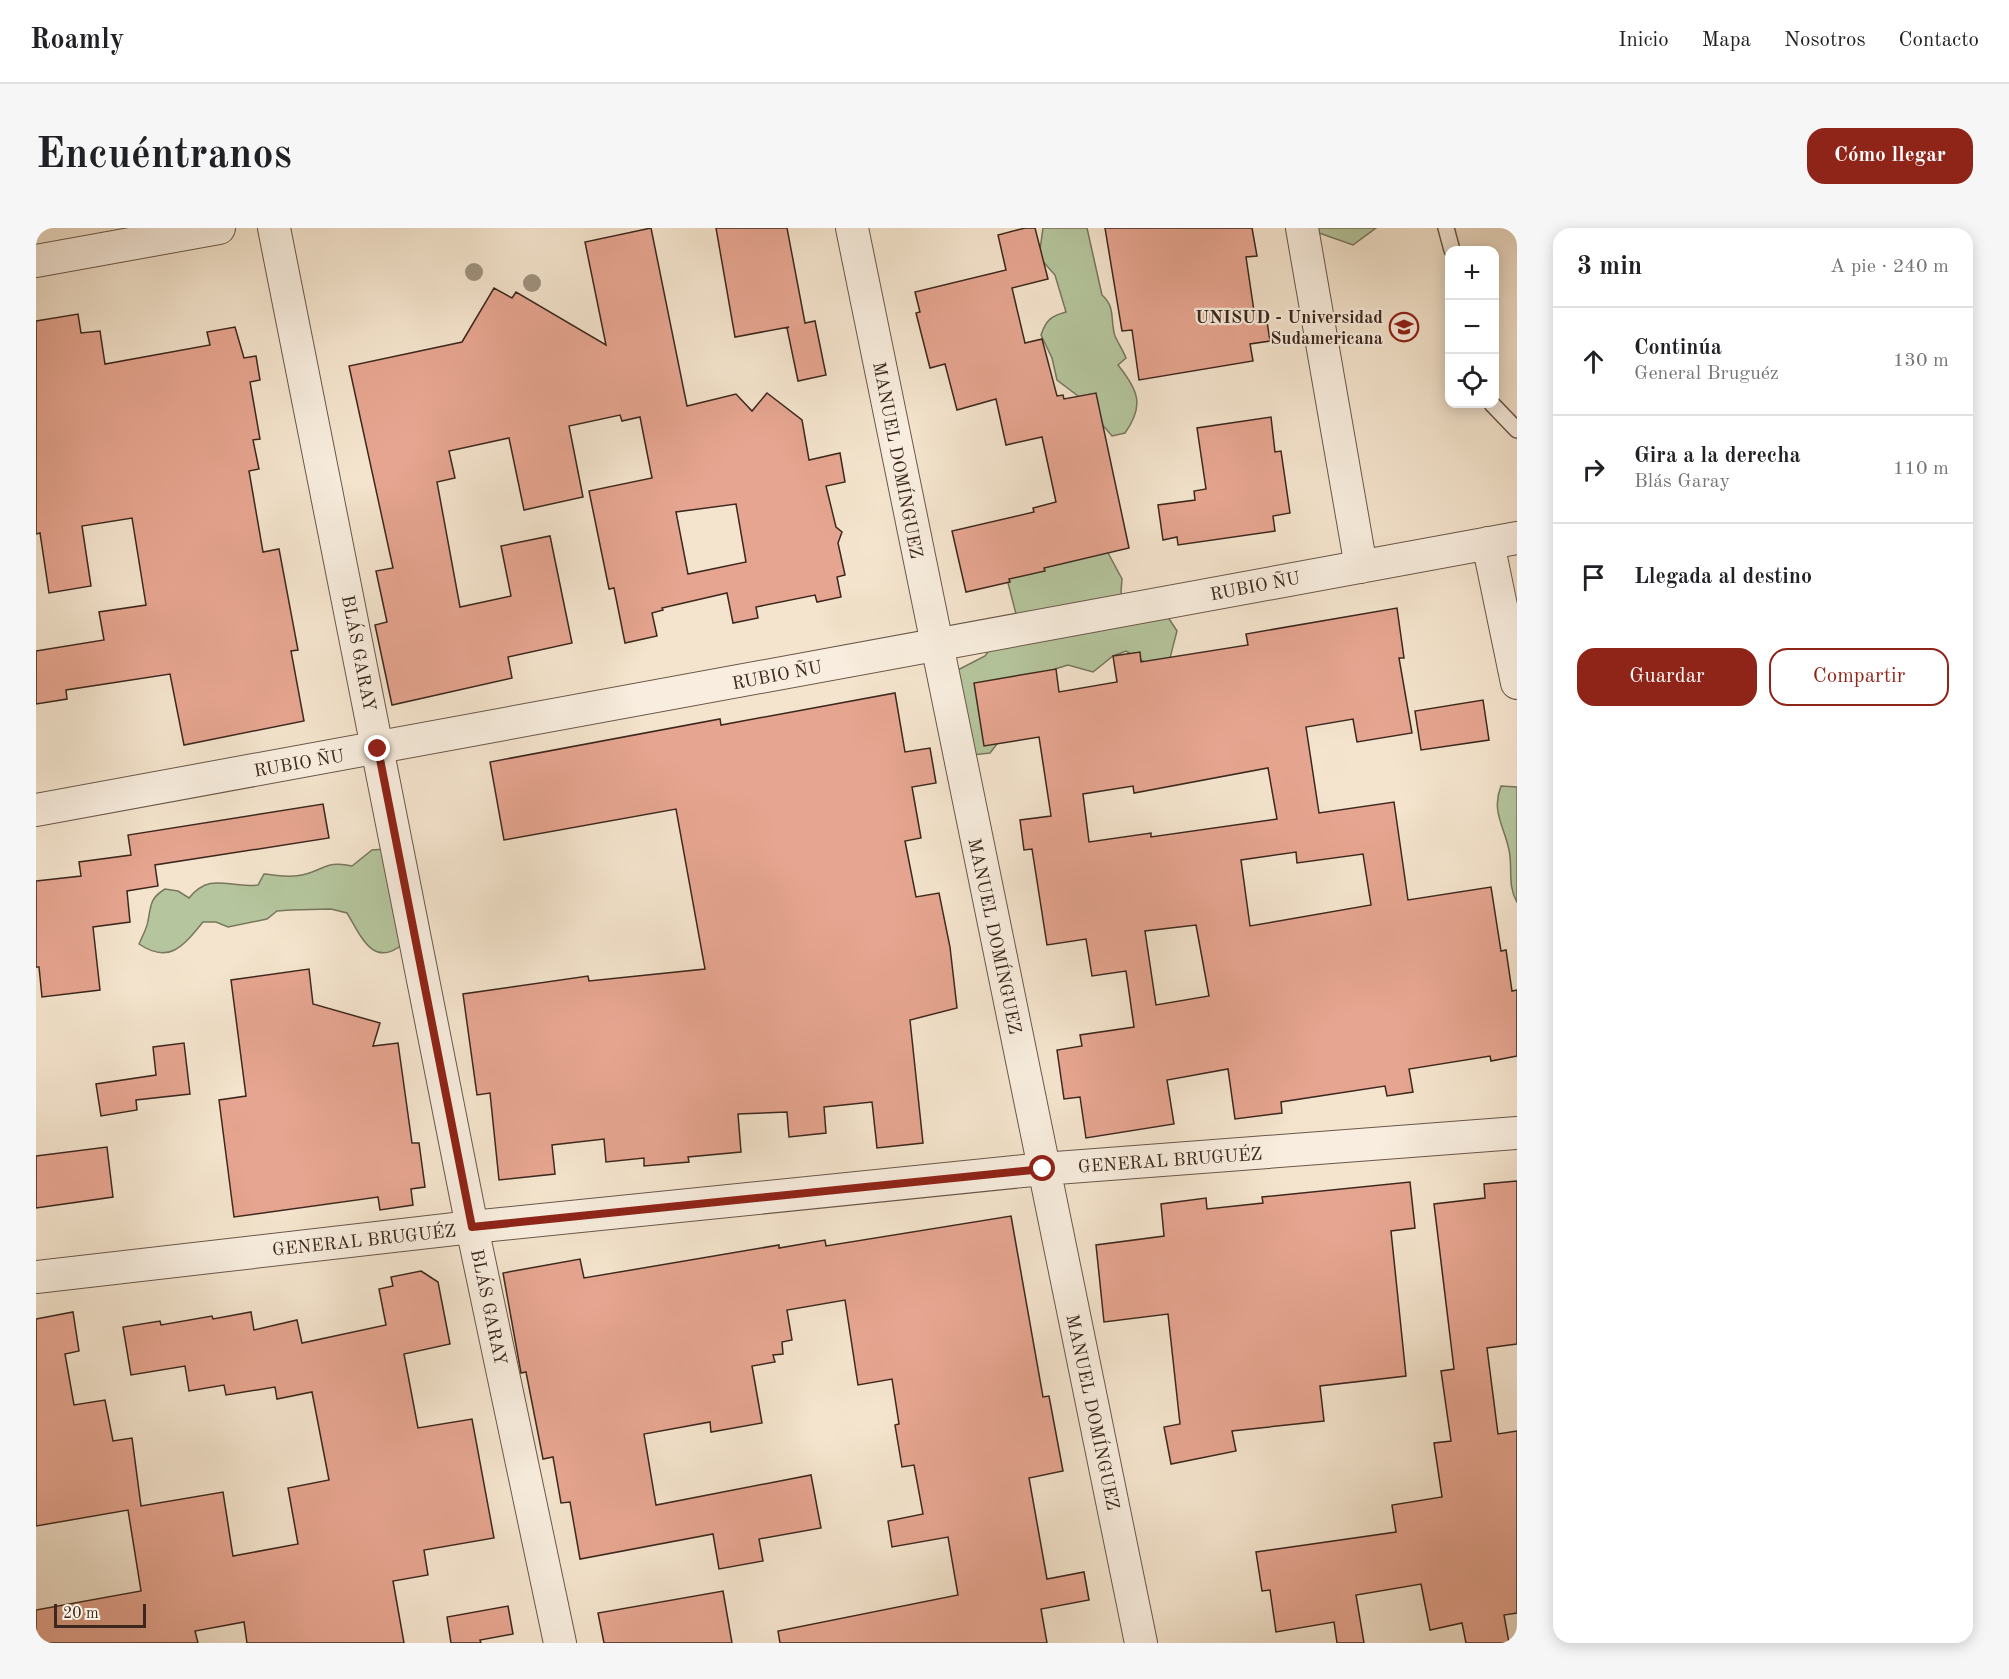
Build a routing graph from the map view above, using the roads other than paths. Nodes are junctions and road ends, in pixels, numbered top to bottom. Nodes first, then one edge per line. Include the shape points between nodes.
1 (213, 228) edge
2 (274, 228) edge
3 (852, 228) edge
4 (1302, 228) edge
5 (1446, 228) edge
6 (1451, 246) edge
7 (36, 261) edge
8 (1496, 408) edge
9 (1517, 430) edge
10 (1503, 540) edge
11 (1361, 567) junction
12 (936, 646) junction
13 (1517, 683) edge
14 (378, 749) junction
15 (36, 810) edge
16 (1517, 1132) edge
17 (1043, 1169) junction
18 (472, 1227) junction
19 (36, 1277) edge
20 (560, 1643) edge
21 (1141, 1643) edge

1 - 7 street
2 - 14 street, BLÁS GARAY
3 - 12 street, MANUEL DOMÍNGUEZ
4 - 11 street
5 - 6 lane
8 - 9 lane
10 - 11 street, RUBIO ÑU
10 - 13 street
11 - 12 street, RUBIO ÑU
12 - 14 street, RUBIO ÑU
12 - 17 street, MANUEL DOMÍNGUEZ
14 - 15 street, RUBIO ÑU
14 - 18 street, BLÁS GARAY
16 - 17 street, GENERAL BRUGUÉZ
17 - 18 street, GENERAL BRUGUÉZ
17 - 21 street, MANUEL DOMÍNGUEZ
18 - 19 street, GENERAL BRUGUÉZ
18 - 20 street, BLÁS GARAY

